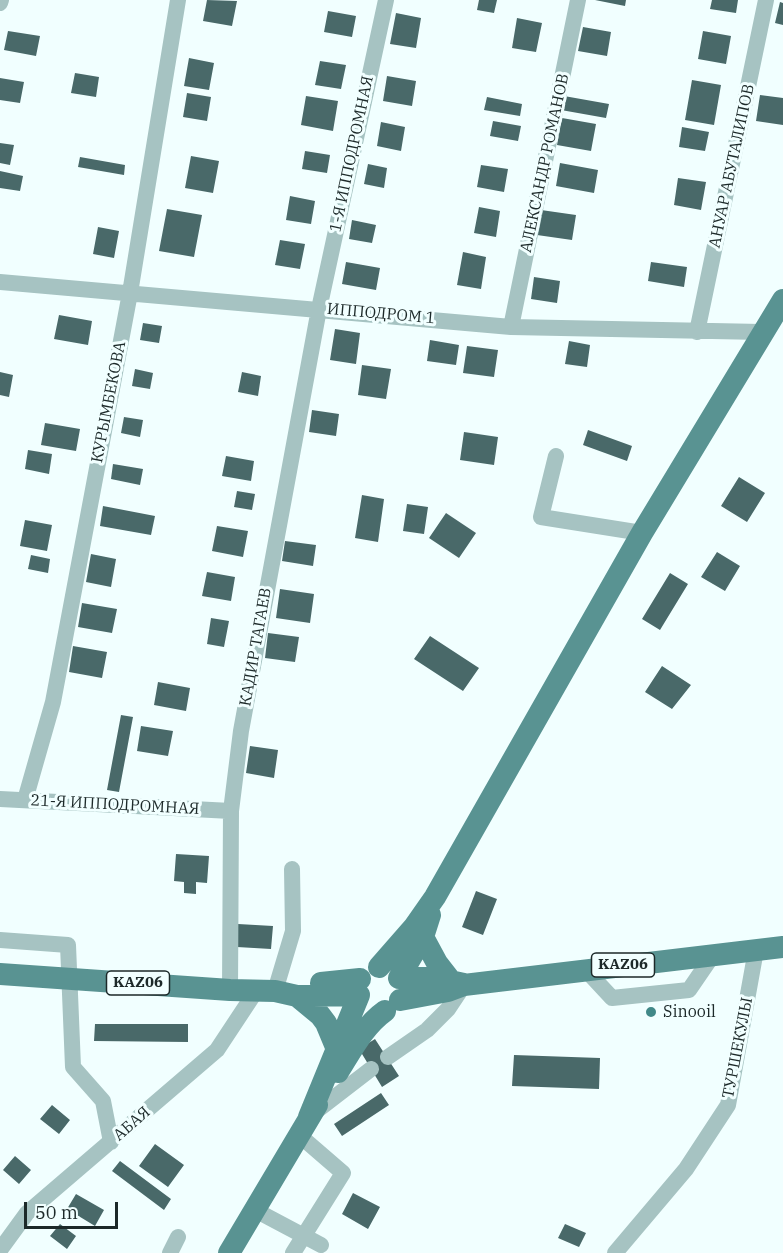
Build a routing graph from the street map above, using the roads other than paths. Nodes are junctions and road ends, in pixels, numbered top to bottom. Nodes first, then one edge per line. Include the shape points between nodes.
1 (178, 0) edge
2 (386, 0) edge
3 (578, 0) edge
4 (766, 0) edge
5 (0, 282) edge
6 (130, 293) junction
7 (783, 300) edge
8 (319, 309) junction
9 (512, 327) junction
10 (698, 332) junction
11 (762, 332) junction
12 (556, 456) dead end
13 (642, 533) junction
14 (0, 799) edge
15 (25, 800) junction
16 (231, 811) junction
17 (292, 869) dead end
18 (435, 897) junction
19 (423, 937) junction
20 (0, 940) edge
21 (783, 947) edge
22 (756, 950) junction
23 (713, 955) junction
24 (380, 966) junction
25 (585, 969) junction
26 (0, 974) edge
27 (70, 978) junction
28 (399, 978) junction
29 (458, 983) junction
30 (359, 987) junction
31 (230, 990) junction
32 (276, 993) junction
33 (393, 1006) junction
34 (336, 1047) junction
35 (388, 1057) dead end
36 (371, 1069) dead end
37 (304, 1126) junction
38 (111, 1142) junction
39 (255, 1210) junction
40 (303, 1235) junction
41 (178, 1237) dead end
42 (321, 1245) dead end
43 (0, 1250) edge
44 (170, 1253) edge
45 (229, 1253) edge
46 (293, 1253) edge
47 (615, 1253) edge

1 - 6 street, КУРЫМБЕКОВА
2 - 8 street, 1-Я ИППОДРОМНАЯ
3 - 9 street, АЛЕКСАНДР РОМАНОВ
4 - 10 street, АНУАР АБУТАЛИПОВ
5 - 6 street, ИППОДРОМ 1
6 - 8 street, ИППОДРОМ 1
6 - 15 street, КУРЫМБЕКОВА via 52,702
7 - 11 main road
8 - 9 street, ИППОДРОМ 1
8 - 16 street, КАДИР ТАГАЕВ via 241,731
9 - 10 street, ИППОДРОМ 1
10 - 11 street, ИППОДРОМ 1
11 - 13 main road
12 - 13 street via 541,517
13 - 18 main road
14 - 15 street, 21-Я ИППОДРОМНАЯ
15 - 16 street, 21-Я ИППОДРОМНАЯ
16 - 31 street, КАДИР ТАГАЕВ
17 - 32 street, АБАЯ via 293,931
18 - 19 main road
18 - 24 main road
19 - 28 main road
19 - 29 main road via 437,963
20 - 27 street via 68,945
21 - 22 main road, KAZ06
22 - 23 main road, KAZ06
22 - 47 street, ТУРШЕКУЛЫ via 728,1105 686,1169
23 - 25 main road, KAZ06
23 - 25 street via 689,990 612,998
24 - 28 main road via 391,969
24 - 30 main road via 368,970
25 - 29 main road, KAZ06
26 - 27 main road, KAZ06
27 - 31 main road, KAZ06
27 - 38 street via 73,1067 103,1101
28 - 29 main road, KAZ06 via 436,978
28 - 33 main road via 403,989
29 - 33 main road, KAZ06 via 448,991
29 - 35 street via 448,1009 427,1030
30 - 32 main road, KAZ06
30 - 33 main road via 368,1008 380,1011
30 - 34 main road
31 - 32 main road, KAZ06
32 - 34 main road via 320,1015
32 - 38 street, АБАЯ
33 - 37 main road via 359,1038
34 - 37 main road
36 - 37 street
37 - 39 main road
37 - 40 street via 343,1173
38 - 43 street, АБАЯ via 27,1213
39 - 40 street
39 - 45 main road
40 - 42 street
40 - 46 street
41 - 44 street

